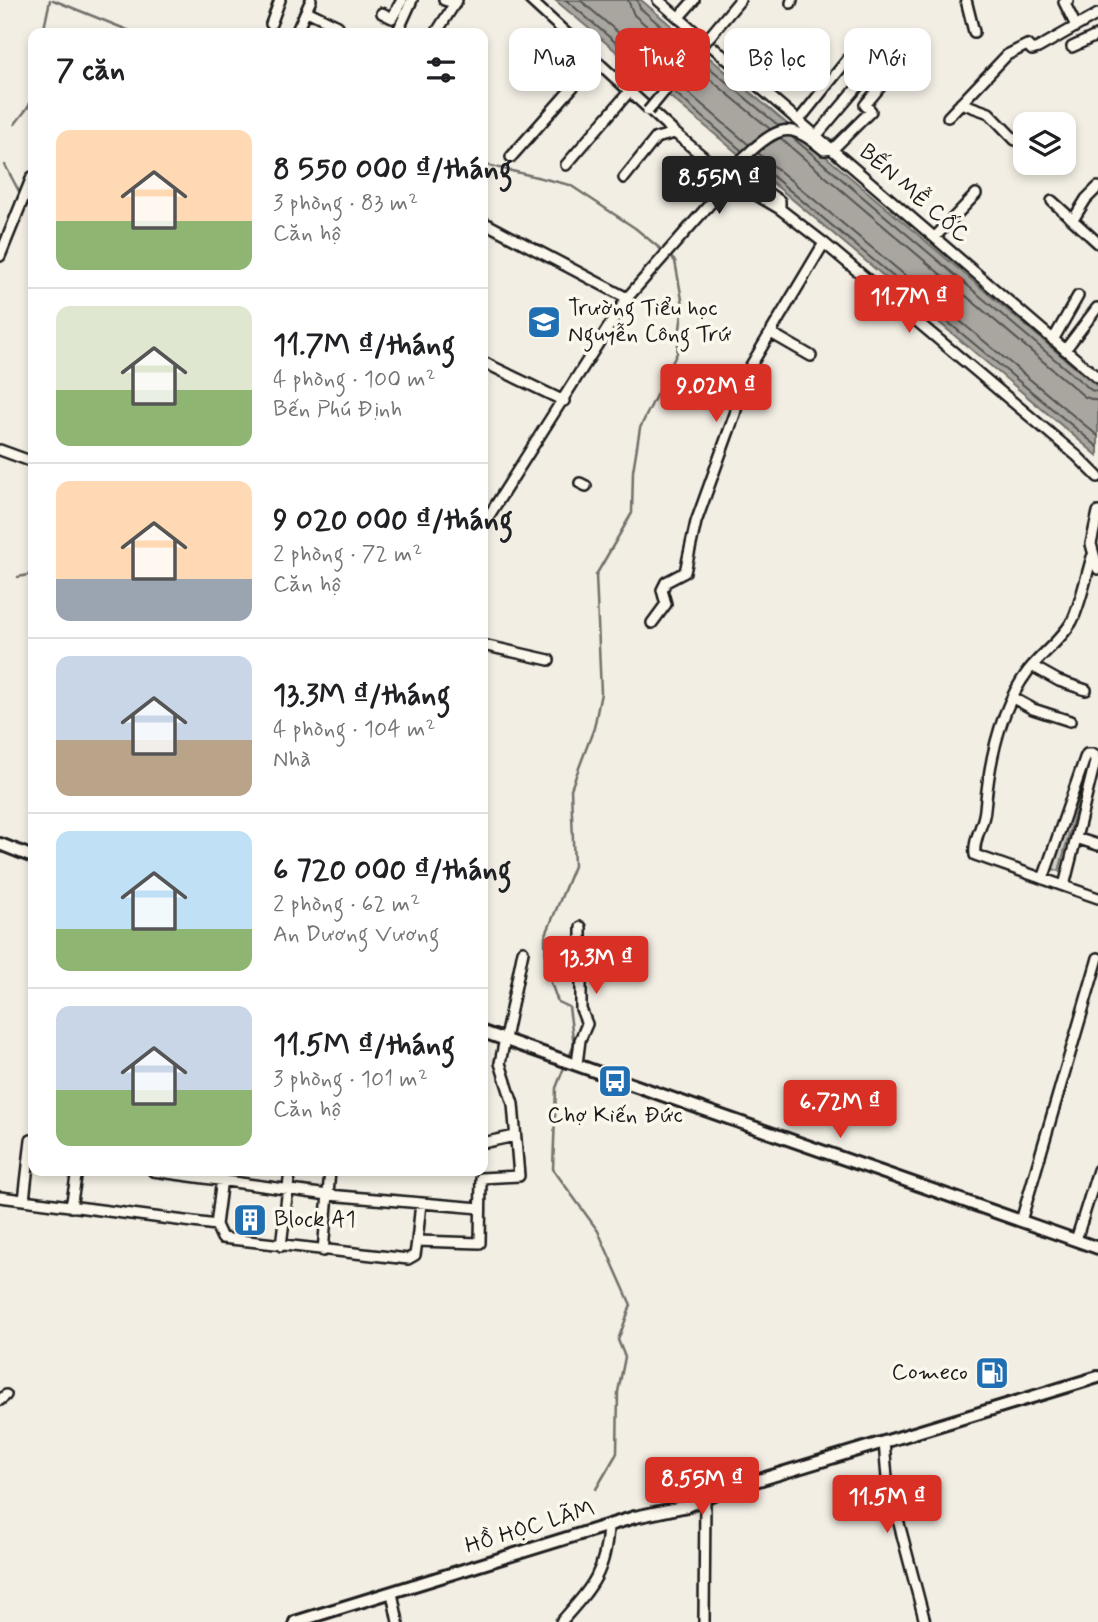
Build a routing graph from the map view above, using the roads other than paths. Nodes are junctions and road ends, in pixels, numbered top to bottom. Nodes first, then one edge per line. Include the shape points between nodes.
1 (280, 0) edge
2 (311, 0) edge
3 (402, 0) edge
4 (412, 0) edge
5 (444, 0) edge
6 (530, 0) edge
7 (658, 0) edge
8 (694, 0) edge
9 (967, 0) edge
10 (1068, 0) edge
11 (456, 1) edge
12 (739, 1) edge
13 (307, 11) junction
14 (382, 13) dead end
15 (1098, 15) edge
16 (679, 18) junction
17 (271, 24) dead end
18 (338, 26) dead end
19 (1076, 26) junction
20 (298, 28) edge
21 (399, 28) edge
22 (439, 28) edge
23 (559, 28) edge
24 (974, 32) dead end
25 (1098, 35) edge
26 (1072, 47) dead end
27 (844, 64) edge
28 (601, 68) edge
29 (569, 91) edge
30 (855, 91) edge
31 (877, 91) edge
32 (628, 93) junction
33 (961, 103) junction
34 (648, 111) junction
35 (948, 117) dead end
36 (799, 120) junction
37 (675, 133) junction
38 (816, 138) junction
39 (1013, 138) edge
40 (833, 149) junction
41 (511, 157) dead end
42 (566, 165) dead end
43 (624, 178) dead end
44 (731, 180) junction
45 (1098, 187) edge
46 (28, 189) edge
47 (976, 194) dead end
48 (1052, 201) dead end
49 (780, 209) junction
50 (1073, 220) junction
51 (488, 225) edge
52 (935, 237) junction
53 (824, 243) junction
54 (1098, 243) edge
55 (0, 256) edge
56 (1078, 296) dead end
57 (627, 298) junction
58 (1097, 308) edge
59 (771, 332) junction
60 (1053, 340) junction
61 (1065, 350) junction
62 (811, 356) dead end
63 (488, 364) edge
64 (1098, 378) edge
65 (564, 401) junction
66 (0, 450) edge
67 (28, 458) edge
68 (1098, 477) edge
69 (1098, 512) edge
70 (488, 517) edge
71 (1092, 556) junction
72 (1098, 569) edge
73 (652, 623) dead end
74 (488, 646) edge
75 (549, 660) dead end
76 (1032, 666) junction
77 (1086, 690) dead end
78 (1013, 698) junction
79 (1070, 721) dead end
80 (1076, 838) junction
81 (0, 844) edge
82 (1098, 845) edge
83 (28, 855) edge
84 (1043, 879) junction
85 (1064, 886) junction
86 (1098, 898) edge
87 (581, 927) dead end
88 (523, 951) dead end
89 (1098, 958) edge
90 (488, 1034) edge
91 (503, 1039) junction
92 (575, 1064) junction
93 (515, 1136) junction
94 (488, 1142) edge
95 (28, 1166) edge
96 (1098, 1170) edge
97 (76, 1176) edge
98 (223, 1176) edge
99 (289, 1176) edge
100 (330, 1176) edge
101 (288, 1189) junction
102 (328, 1195) junction
103 (0, 1197) edge
104 (24, 1200) junction
105 (421, 1203) junction
106 (71, 1207) junction
107 (480, 1208) junction
108 (1021, 1221) junction
109 (216, 1225) junction
110 (1076, 1240) junction
111 (418, 1241) junction
112 (281, 1246) junction
113 (1098, 1248) edge
114 (323, 1251) junction
115 (1098, 1377) edge
116 (884, 1443) junction
117 (705, 1499) junction
118 (608, 1526) junction
119 (392, 1593) junction
120 (295, 1622) edge
121 (398, 1622) edge
122 (561, 1622) edge
123 (704, 1622) edge
124 (925, 1622) edge

1 - 17 street
2 - 13 street
3 - 14 street via 392,18
4 - 21 street
5 - 11 street
6 - 23 street
7 - 16 street, BẾN MỄ CỐC
8 - 16 street
9 - 24 street
10 - 19 street via 1064,2
11 - 22 street
12 - 34 street, bridge
13 - 18 street
13 - 20 street
15 - 19 street
16 - 36 street, BẾN MỄ CỐC
19 - 33 street via 1038,48 1032,50 1027,45 1007,55
25 - 26 street
27 - 36 street
28 - 32 street
29 - 41 street
30 - 38 street
31 - 40 street via 865,105 871,111
32 - 34 street
32 - 42 street
33 - 35 street
33 - 39 street via 989,113
34 - 37 street
36 - 38 street, BẾN MỄ CỐC
37 - 43 street via 656,138
37 - 44 street
38 - 40 street, BẾN MỄ CỐC
38 - 49 street via 780,130 737,165 737,173 780,201
40 - 52 street, BẾN MỄ CỐC
44 - 49 street
44 - 57 street
45 - 50 street
46 - 55 street
47 - 52 street
48 - 50 street
49 - 53 street
50 - 54 street
51 - 57 street
52 - 60 street, BẾN MỄ CỐC
53 - 59 street
53 - 68 street
56 - 60 street
57 - 65 street
58 - 61 street
59 - 62 street
59 - 73 street via 744,377 736,414 696,522 685,572 666,582 666,604
60 - 61 street, BẾN MỄ CỐC
61 - 64 street, BẾN MỄ CỐC
63 - 65 street
65 - 70 street
66 - 67 street
69 - 71 street
71 - 72 street
71 - 76 street via 1071,625
74 - 75 street
76 - 77 street
76 - 78 street
78 - 79 street
78 - 84 street via 985,788 975,855
80 - 82 street
80 - 84 street via 1096,762 1090,753
80 - 85 street
81 - 83 main road
84 - 85 street
85 - 86 street
87 - 92 street via 581,1009 587,1024
88 - 91 street
89 - 108 street
90 - 91 main road
91 - 92 main road
91 - 93 street via 500,1063 513,1104
92 - 108 main road
93 - 94 street
93 - 107 street via 519,1176 481,1178
95 - 104 street
96 - 110 street
97 - 106 street
98 - 101 street
98 - 109 street
99 - 101 street
100 - 102 street
101 - 102 street
101 - 112 street
102 - 105 street
102 - 114 street
103 - 104 street
104 - 106 street
105 - 107 street
105 - 111 street
106 - 109 street
107 - 111 street via 480,1243
108 - 110 main road
109 - 112 street via 222,1238
110 - 113 main road
111 - 114 street via 415,1255 408,1259
112 - 114 street
115 - 116 main road, HỒ HỌC LÃM
116 - 117 main road, HỒ HỌC LÃM
116 - 124 street via 887,1478
117 - 118 main road, HỒ HỌC LÃM
117 - 123 street
118 - 119 main road, HỒ HỌC LÃM
118 - 122 street via 607,1556 598,1578
119 - 120 main road, HỒ HỌC LÃM
119 - 121 street

